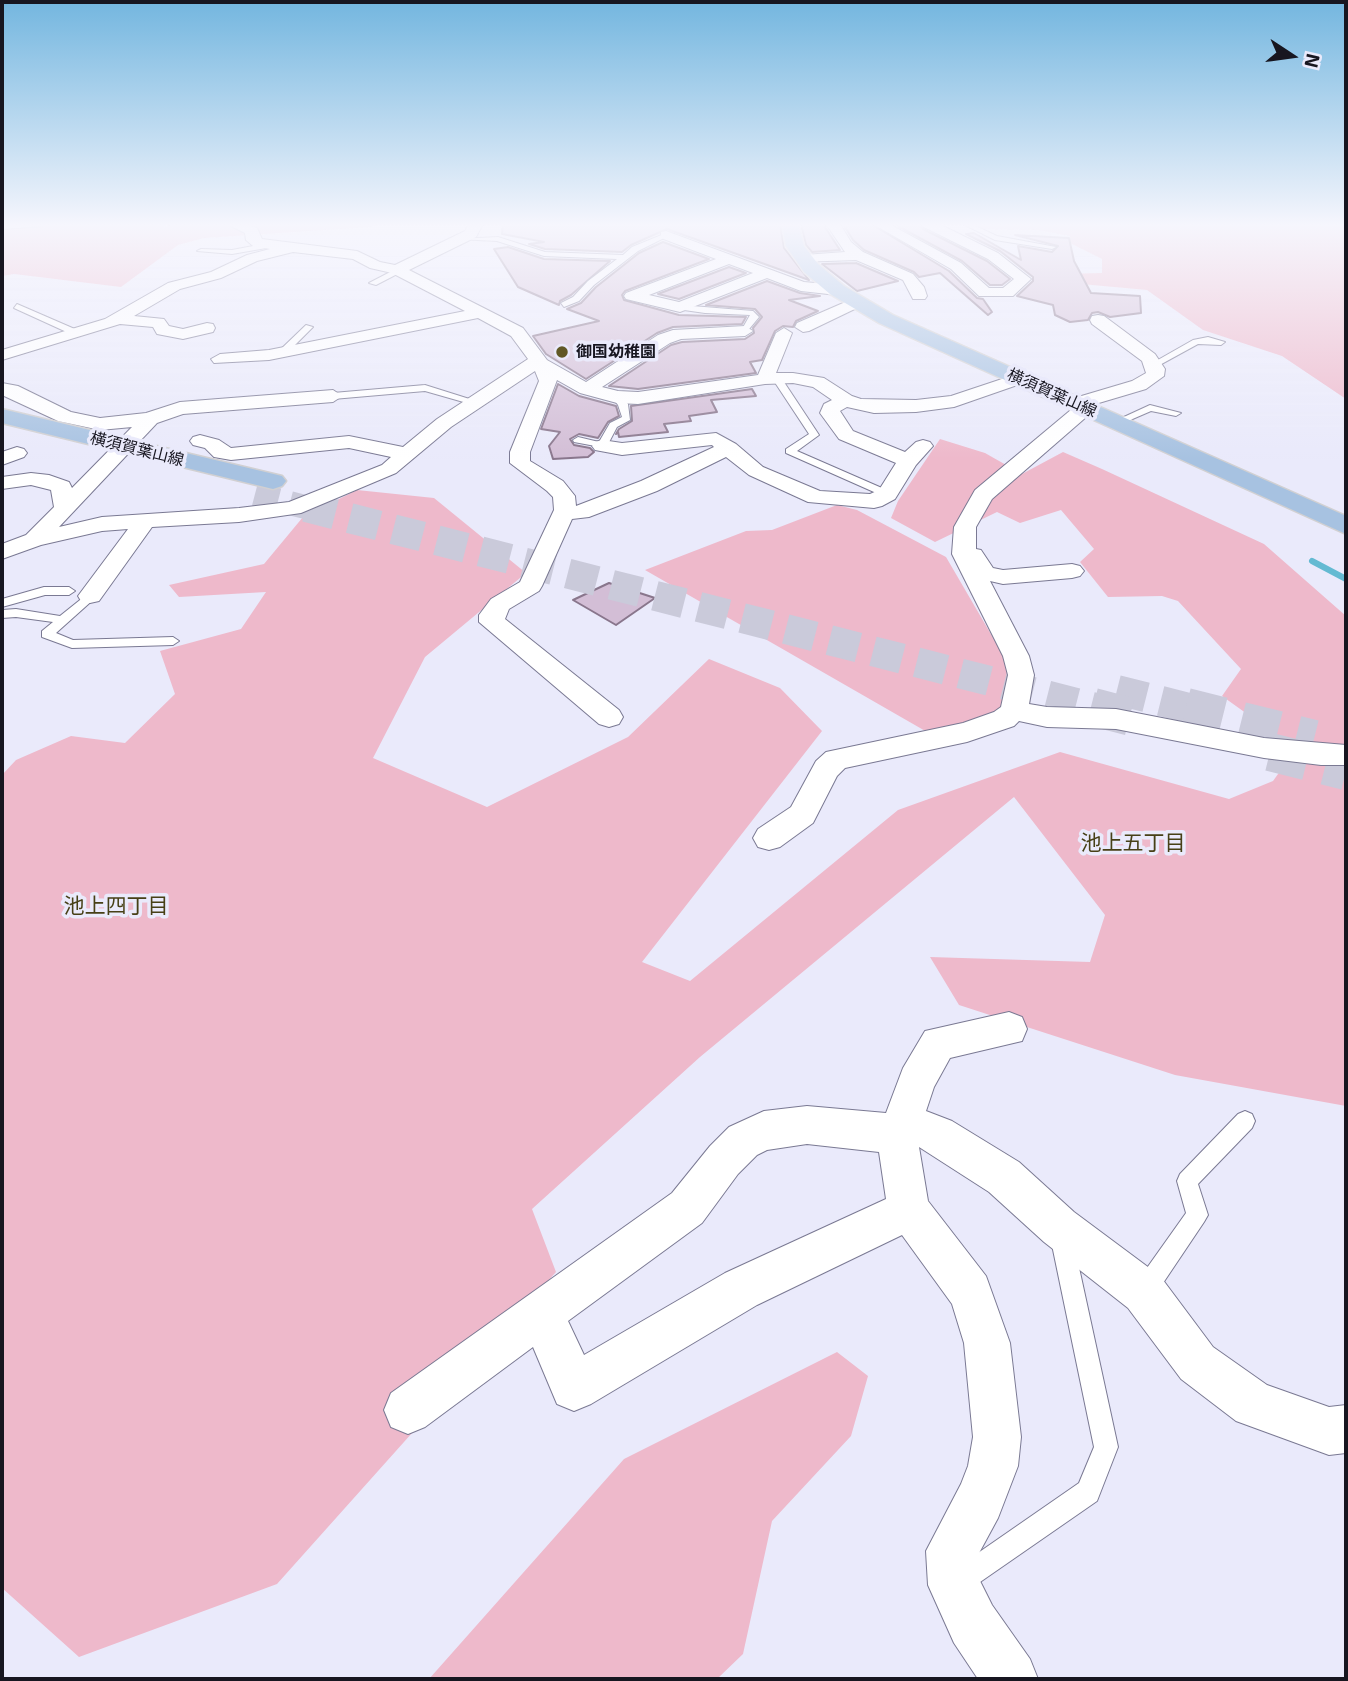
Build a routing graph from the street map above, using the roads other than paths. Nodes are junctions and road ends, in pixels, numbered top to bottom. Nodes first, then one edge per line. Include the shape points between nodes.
1 (143, 302) edge
2 (460, 302) edge
3 (569, 302) edge
4 (660, 302) edge
5 (692, 302) edge
6 (856, 302) edge
7 (857, 302) edge
8 (564, 305) dead end
9 (17, 306) dead end
10 (680, 307) junction
11 (481, 313) junction
12 (117, 319) junction
13 (1098, 320) dead end
14 (309, 327) dead end
15 (803, 327) dead end
16 (207, 328) dead end
17 (745, 331) joint
18 (74, 332) junction
19 (784, 333) dead end
20 (1220, 342) dead end
21 (284, 351) junction
22 (2, 355) edge
23 (219, 359) dead end
24 (539, 363) junction
25 (1153, 365) junction
26 (1020, 378) junction
27 (771, 379) junction
28 (2, 389) edge
29 (587, 389) junction
30 (333, 396) joint
31 (617, 397) junction
32 (845, 400) junction
33 (474, 402) junction
34 (1080, 406) junction
35 (1176, 413) dead end
36 (2, 416) edge
37 (227, 418) junction
38 (149, 419) junction
39 (1118, 422) junction
40 (2, 431) edge
41 (578, 440) dead end
42 (200, 441) junction
43 (602, 446) junction
44 (729, 448) junction
45 (118, 452) junction
46 (409, 454) junction
47 (172, 458) junction
48 (2, 483) edge
49 (887, 494) junction
50 (65, 508) junction
51 (564, 513) junction
52 (145, 522) junction
53 (1346, 526) edge
54 (34, 540) junction
55 (2, 552) edge
56 (964, 554) junction
57 (1072, 571) dead end
58 (79, 594) junction
59 (2, 603) edge
60 (2, 614) edge
61 (63, 620) junction
62 (173, 641) dead end
63 (1014, 711) junction
64 (609, 717) dead end
65 (1346, 755) edge
66 (769, 838) dead end
67 (1009, 1029) dead end
68 (1245, 1121) dead end
69 (901, 1128) junction
70 (909, 1210) junction
71 (1059, 1227) junction
72 (1144, 1292) junction
73 (541, 1313) junction
74 (408, 1410) dead end
75 (1346, 1429) edge
76 (954, 1585) junction
77 (1010, 1679) edge

1 - 12 street
2 - 11 street
3 - 8 lane
4 - 10 street
5 - 10 street
6 - 15 street
7 - 26 main road, 横須賀葉山線
9 - 18 lane
10 - 17 lane via 753,313
11 - 21 street
11 - 24 street via 517,332
12 - 16 street via 158,323 163,330 183,334
12 - 18 street
13 - 25 street
14 - 21 lane
17 - 29 street via 679,334 664,339
18 - 22 street
19 - 27 street
20 - 25 lane via 1196,342
21 - 23 street
21 - 37 street
24 - 29 street
24 - 33 street
24 - 51 street via 548,381 520,452 520,463 564,496
25 - 34 street via 1155,376 1139,385
26 - 32 street via 932,405 874,407
26 - 34 main road, 横須賀葉山線
27 - 31 street
27 - 32 street via 818,382
27 - 49 lane via 814,435 790,451
28 - 38 street via 82,422
29 - 31 street
30 - 33 lane via 425,388
30 - 37 street
31 - 43 lane via 627,418 613,425
32 - 49 street via 830,413 846,435 915,453
33 - 46 street
34 - 39 main road, 横須賀葉山線
34 - 56 street via 983,495 965,527
35 - 39 lane via 1150,408
36 - 45 main road, 横須賀葉山線
37 - 38 street via 180,408
37 - 42 street
38 - 45 street
39 - 53 main road, 横須賀葉山線
40 - 45 main road, 横須賀葉山線
41 - 43 lane
42 - 46 street via 231,454 349,442
42 - 47 street
43 - 44 street via 622,449 716,439
44 - 49 street via 756,471 816,497 874,501
44 - 51 street via 649,486 581,512
45 - 47 main road, 横須賀葉山線
45 - 47 main road, 横須賀葉山線 via 264,487
45 - 50 street
46 - 52 street via 379,474 292,508
48 - 50 street via 49,481 61,486
50 - 54 street
51 - 64 street via 530,586 500,604 492,622
52 - 54 street via 102,524
52 - 58 street
54 - 55 street
56 - 57 street via 973,555 985,573 1003,577
56 - 63 street via 1016,656 1021,675
58 - 59 lane via 44,591
58 - 61 lane
60 - 61 lane
61 - 62 lane via 47,634 72,644
63 - 65 street via 1116,719 1264,748
63 - 66 street via 967,732 836,759 802,815
67 - 69 street via 938,1043 917,1081
68 - 72 lane via 1187,1181 1197,1215
69 - 70 street via 900,1160
69 - 71 street via 938,1135 1004,1177
69 - 73 street via 807,1125 764,1131 743,1141 687,1208
70 - 73 street via 741,1289 574,1387
70 - 76 street via 970,1292 987,1343 997,1437 980,1500 952,1551
71 - 72 street
71 - 76 lane via 1106,1447 1088,1492
72 - 75 street via 1196,1363 1253,1404 1329,1431
73 - 74 street
76 - 77 street via 973,1624

